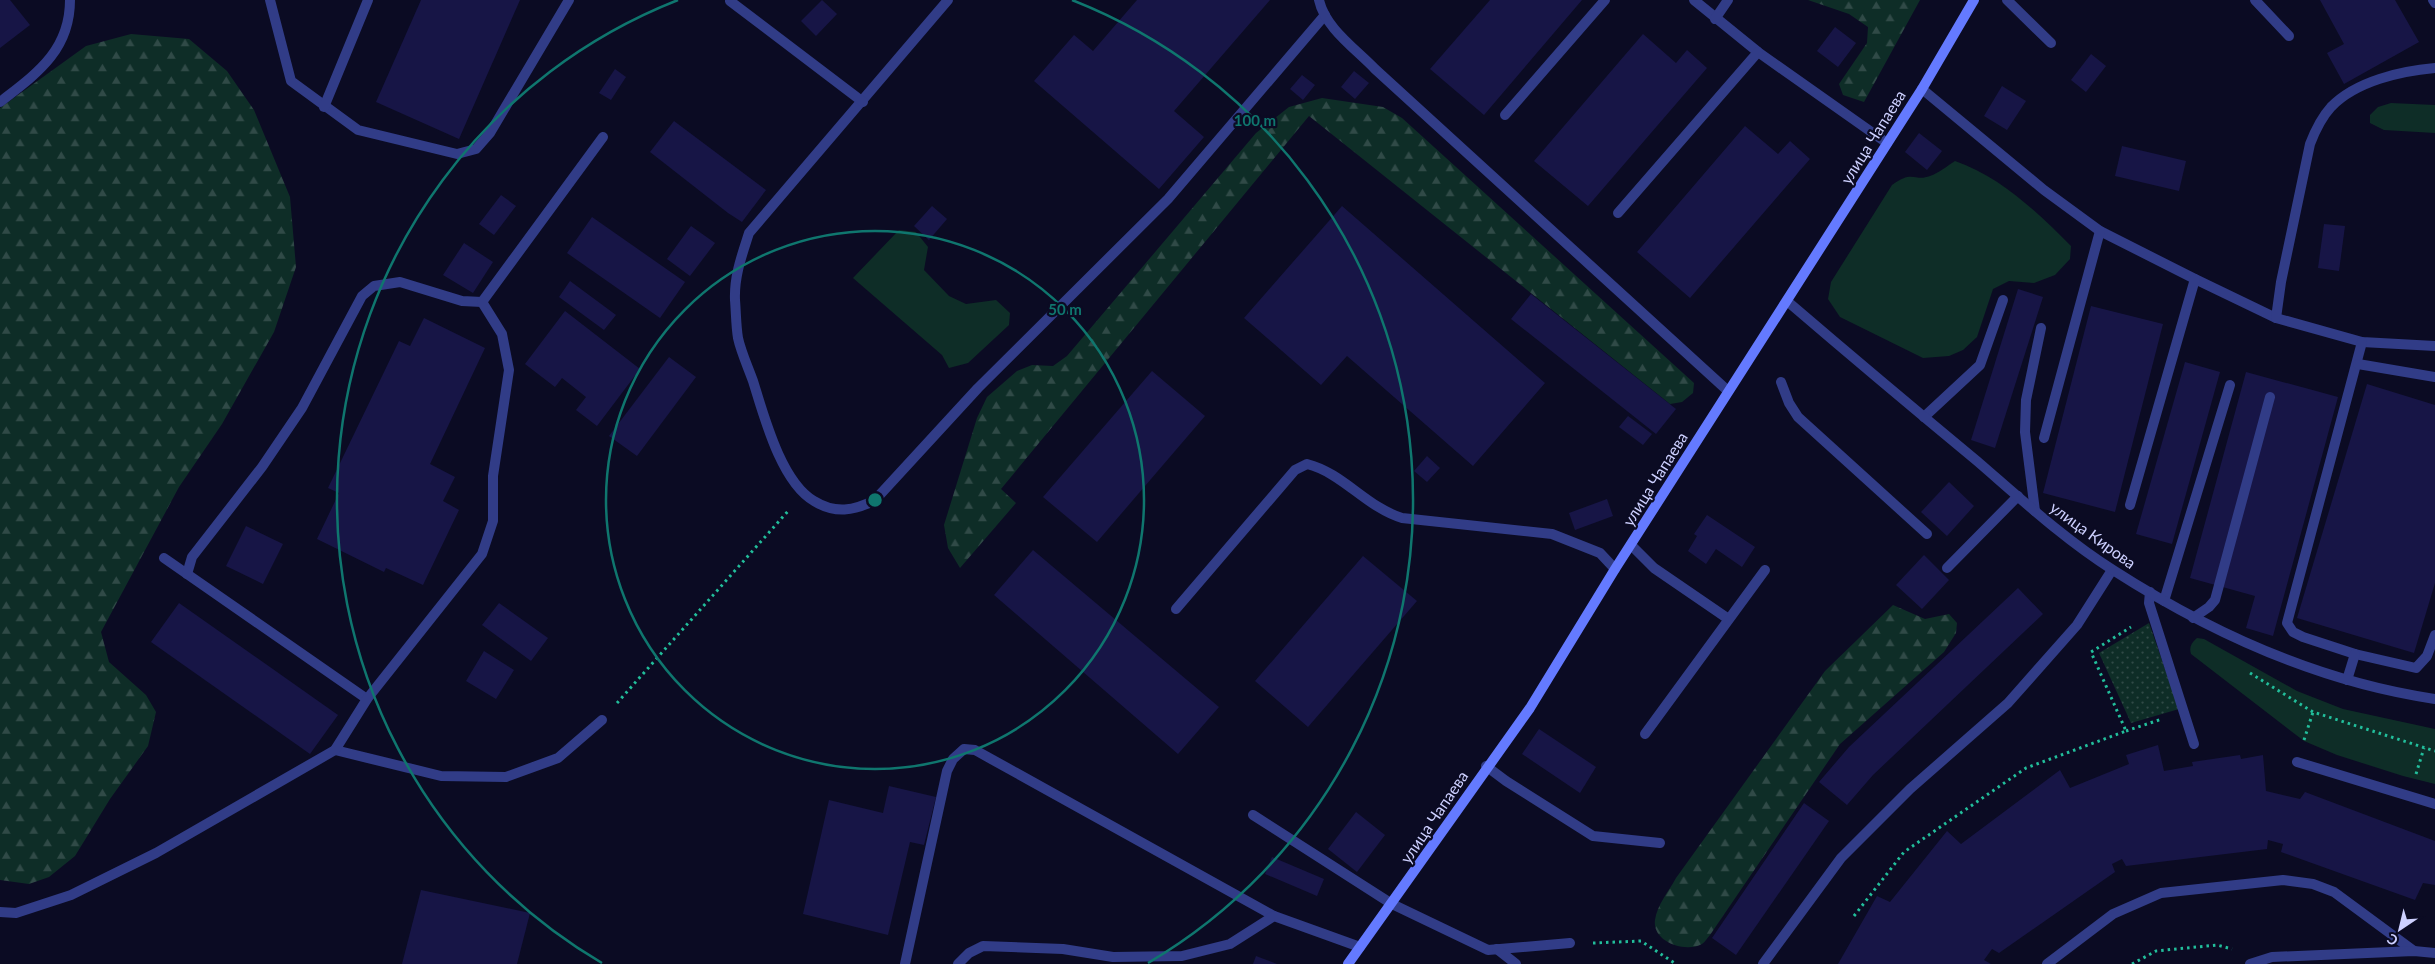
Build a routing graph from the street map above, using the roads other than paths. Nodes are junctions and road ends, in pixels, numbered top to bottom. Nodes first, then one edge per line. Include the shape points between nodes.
1 (70, 0) edge
2 (270, 0) edge
3 (368, 0) edge
4 (569, 0) edge
5 (730, 0) edge
6 (948, 0) edge
7 (1319, 0) edge
8 (1605, 0) edge
9 (1694, 0) edge
10 (1728, 0) edge
11 (1974, 0) edge
12 (2007, 0) edge
13 (2255, 0) edge
14 (1325, 15) junction
15 (1715, 19) junction
16 (2289, 36) dead end
17 (2052, 44) dead end
18 (1758, 52) junction
19 (2435, 68) edge
20 (1922, 89) junction
21 (0, 102) edge
22 (862, 102) junction
23 (324, 107) junction
24 (1506, 115) dead end
25 (603, 137) dead end
26 (1887, 143) junction
27 (1618, 213) dead end
28 (2100, 230) junction
29 (2195, 279) junction
30 (2003, 300) dead end
31 (1787, 301) junction
32 (482, 302) junction
33 (2276, 318) junction
34 (2041, 328) dead end
35 (2362, 342) junction
36 (2435, 346) edge
37 (2358, 364) junction
38 (2435, 377) edge
39 (1781, 382) dead end
40 (2230, 385) dead end
41 (1728, 391) junction
42 (2270, 397) dead end
43 (1924, 416) junction
44 (2044, 438) dead end
45 (2018, 496) junction
46 (2130, 505) dead end
47 (2035, 512) junction
48 (1927, 534) dead end
49 (1631, 545) junction
50 (164, 558) dead end
51 (1615, 568) junction
52 (1948, 568) dead end
53 (1764, 570) dead end
54 (2112, 570) junction
55 (187, 574) junction
56 (2150, 592) junction
57 (2164, 601) junction
58 (1176, 609) dead end
59 (1728, 618) junction
60 (2193, 618) junction
61 (2435, 634) edge
62 (2355, 654) junction
63 (2347, 680) junction
64 (367, 699) junction
65 (2435, 699) edge
66 (602, 720) road end
67 (1645, 734) dead end
68 (2194, 744) dead end
69 (334, 750) junction
70 (2297, 762) dead end
71 (1486, 766) junction
72 (2435, 804) edge
73 (1253, 815) dead end
74 (1660, 843) dead end
75 (1392, 904) junction
76 (0, 912) edge
77 (1274, 916) junction
78 (1570, 943) road end
79 (1360, 947) junction
80 (1497, 949) junction
81 (2414, 951) junction
82 (2435, 953) edge
83 (1181, 960) edge
84 (905, 964) edge
85 (958, 964) edge
86 (1348, 964) edge
87 (1516, 964) edge
88 (1763, 964) edge
89 (2047, 964) edge
90 (2250, 964) edge

1 - 21 street via 67,28 52,57
2 - 23 street via 291,81
3 - 23 street
4 - 23 street via 490,133 476,149 458,154 358,130
5 - 22 street
6 - 22 street
7 - 14 street
8 - 24 street
9 - 15 street
10 - 15 street
11 - 20 main road, улица Чапаева
12 - 17 street
13 - 16 street
14 - 22 street via 1168,199 978,388 875,500 856,510 837,510 814,502 803,494 769,435 738,338 735,298 738,267 749,233
14 - 41 street via 1330,24 1376,68
15 - 18 street
18 - 26 street
18 - 27 street
19 - 33 street via 2379,80 2350,92 2331,107 2319,123 2310,144
20 - 26 main road, улица Чапаева
20 - 28 street via 2044,190
25 - 32 street
26 - 31 main road, улица Чапаева
28 - 29 street
28 - 44 street
29 - 33 street
29 - 46 street
30 - 43 street via 1980,365
31 - 41 main road, улица Чапаева
31 - 43 street, улица Кирова
32 - 55 street via 462,301 400,282 374,286 362,296 302,408 262,467 192,557
32 - 64 street via 502,334 509,370 493,476 493,521 482,554
33 - 35 street
34 - 47 street via 2026,400 2025,432
35 - 36 street
35 - 37 street
37 - 38 street
37 - 62 street via 2287,618 2293,632
39 - 48 street via 1798,417
40 - 57 street
41 - 49 main road, улица Чапаева
42 - 60 street via 2215,600
43 - 45 street, улица Кирова
45 - 47 street, улица Кирова
45 - 52 street
47 - 54 street, улица Кирова
49 - 51 main road, улица Чапаева
49 - 59 street via 1654,568
50 - 55 street
51 - 58 street via 1600,553 1552,534 1402,518 1386,513 1322,467 1307,464 1295,470
51 - 71 main road, улица Чапаева via 1530,708
53 - 59 street
54 - 56 street, улица Кирова
54 - 88 street via 2077,625 2008,703 1910,789 1841,858
55 - 64 street
56 - 57 street, улица Кирова
56 - 68 street via 2149,604
57 - 60 street, улица Кирова
59 - 67 street
60 - 63 street, улица Кирова via 2296,664
61 - 62 street via 2427,656 2416,668
62 - 63 street
63 - 65 street, улица Кирова
64 - 69 street
66 - 69 street via 558,758 506,777 441,776
69 - 76 street via 156,853 79,891 16,913
70 - 72 street
71 - 74 street via 1594,836
71 - 75 main road, улица Чапаева
73 - 75 street
75 - 79 main road, улица Чапаева
75 - 80 street via 1488,950
77 - 79 street
77 - 83 street via 1230,944
77 - 84 street via 975,750 964,749 953,759 947,771
78 - 80 street
79 - 86 main road, улица Чапаева
80 - 87 street
81 - 82 street
81 - 89 street via 2334,892 2313,884 2283,880 2161,893 2113,914
81 - 90 street via 2272,957
83 - 85 street via 1113,957 1064,949 983,946

